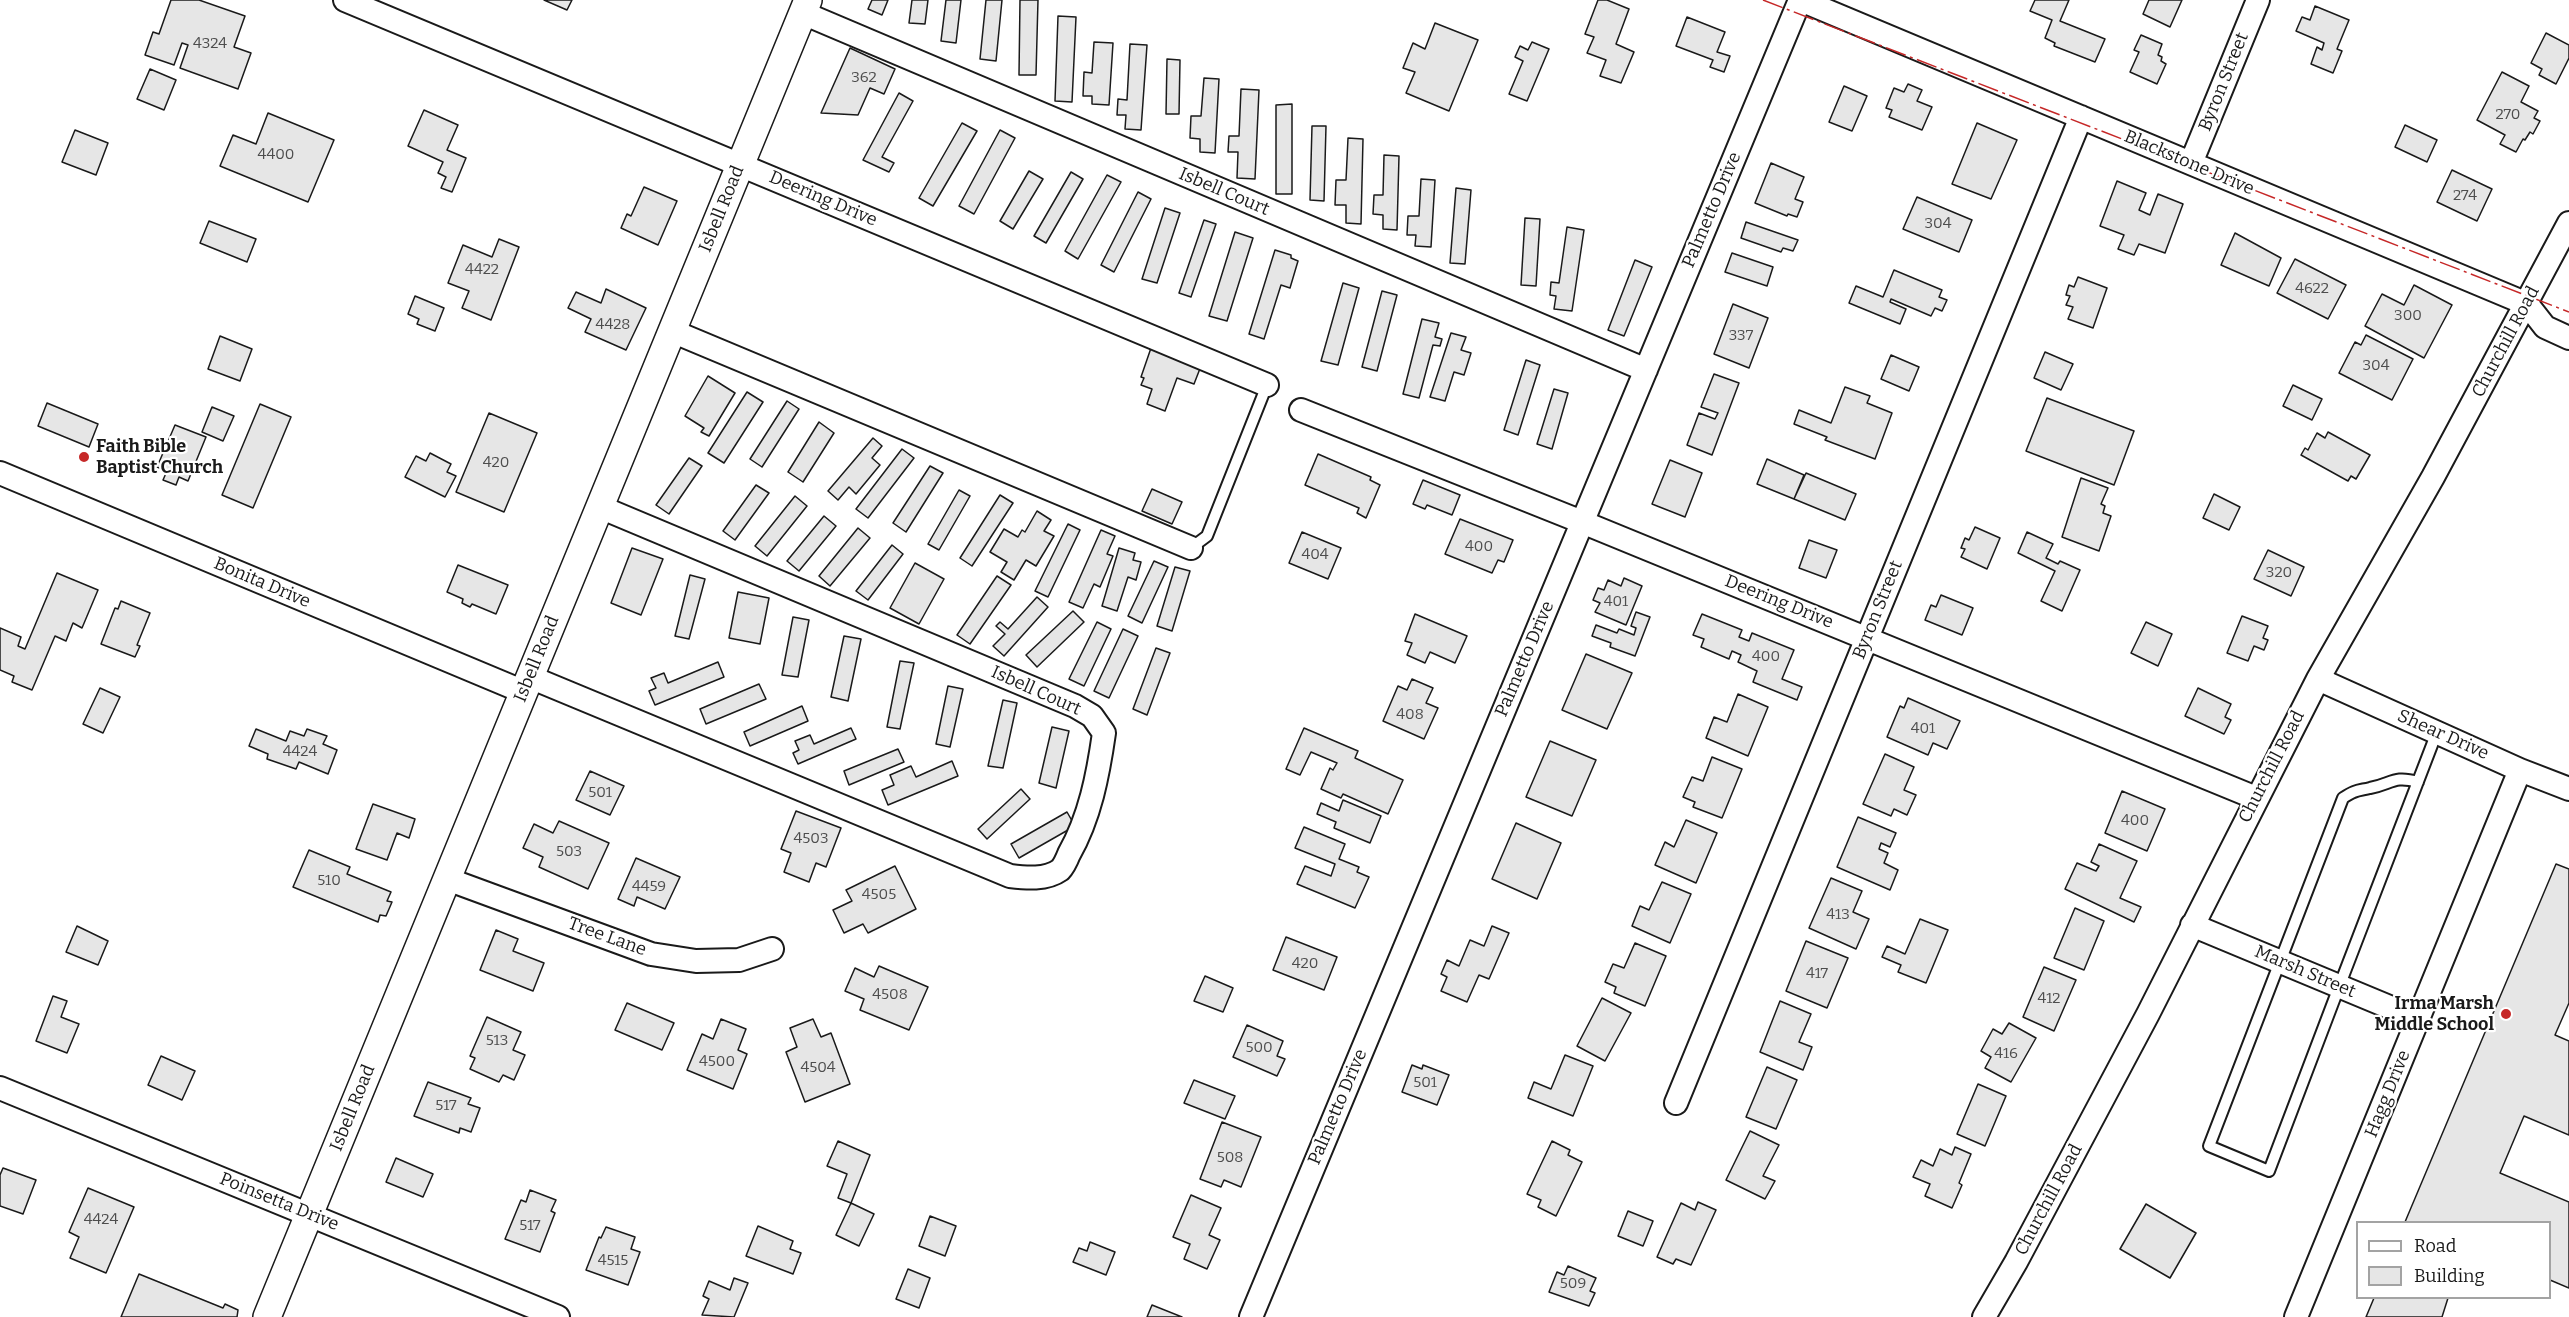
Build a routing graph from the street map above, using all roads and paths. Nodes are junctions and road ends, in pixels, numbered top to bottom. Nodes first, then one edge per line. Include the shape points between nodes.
1 (345, 0) edge
2 (1800, 0) edge
3 (2258, 0) edge
4 (805, 7) edge
5 (2081, 117) junction
6 (740, 164) junction
7 (2191, 164) junction
8 (2569, 223) edge
9 (2527, 304) junction
10 (672, 331) junction
11 (2569, 338) edge
12 (1646, 370) junction
13 (1268, 385) joint
14 (1301, 410) dead end
15 (0, 473) edge
16 (600, 507) junction
17 (1582, 522) junction
18 (1191, 548) joint
19 (1866, 638) junction
20 (2318, 679) junction
21 (527, 684) junction
22 (2437, 732) junction
23 (2520, 770) junction
24 (2418, 782) junction
25 (2569, 789) edge
26 (2256, 798) junction
27 (447, 879) junction
28 (2192, 925) junction
29 (772, 950) dead end
30 (2280, 962) junction
31 (2339, 986) junction
32 (2418, 1019) junction
33 (0, 1088) edge
34 (1676, 1103) dead end
35 (309, 1215) junction
36 (1994, 1314) edge
37 (267, 1317) edge
38 (558, 1317) edge
39 (1251, 1317) edge
40 (2296, 1317) edge

1 - 6 street, Deering Drive
2 - 5 street, Blackstone Drive
2 - 12 street, Palmetto Drive
3 - 7 street, Byron Street
4 - 6 street, Isbell Road
4 - 12 street, Isbell Court
5 - 7 street, Blackstone Drive
5 - 19 street, Byron Street
6 - 10 street, Isbell Road
6 - 13 street, Deering Drive
7 - 9 street, Blackstone Drive
8 - 9 street, Churchill Road
9 - 11 street, Blackstone Drive via 2545,327
9 - 20 street, Churchill Road
10 - 16 street, Isbell Road
10 - 18 street
12 - 17 street, Palmetto Drive
13 - 18 lane via 1207,537
14 - 17 street, Deering Drive
15 - 21 street, Bonita Drive
16 - 21 street, Isbell Road
16 - 21 street, Isbell Court via 1092,716 1104,733 1081,833 1061,869 1028,878 1010,876
17 - 19 street, Deering Drive
17 - 39 street, Palmetto Drive
19 - 26 street, Deering Drive
19 - 34 street, Byron Street
20 - 22 street, Shear Drive
20 - 26 street, Churchill Road
21 - 27 street, Isbell Road
22 - 23 street, Shear Drive
22 - 24 lane
23 - 25 street, Shear Drive
23 - 32 street, Hagg Drive
24 - 30 lane via 2390,780 2356,789 2343,798
24 - 31 lane
26 - 28 street, Churchill Road
27 - 29 street, Tree Lane via 651,954 696,961 739,960
27 - 35 street, Isbell Road
28 - 30 street, Marsh Street
28 - 36 street, Churchill Road via 2022,1252
30 - 31 street, Marsh Street
30 - 31 lane via 2209,1146 2269,1171
31 - 32 street, Marsh Street
32 - 40 street, Hagg Drive
33 - 35 street, Poinsetta Drive
35 - 37 street, Isbell Road
35 - 38 street, Poinsetta Drive

